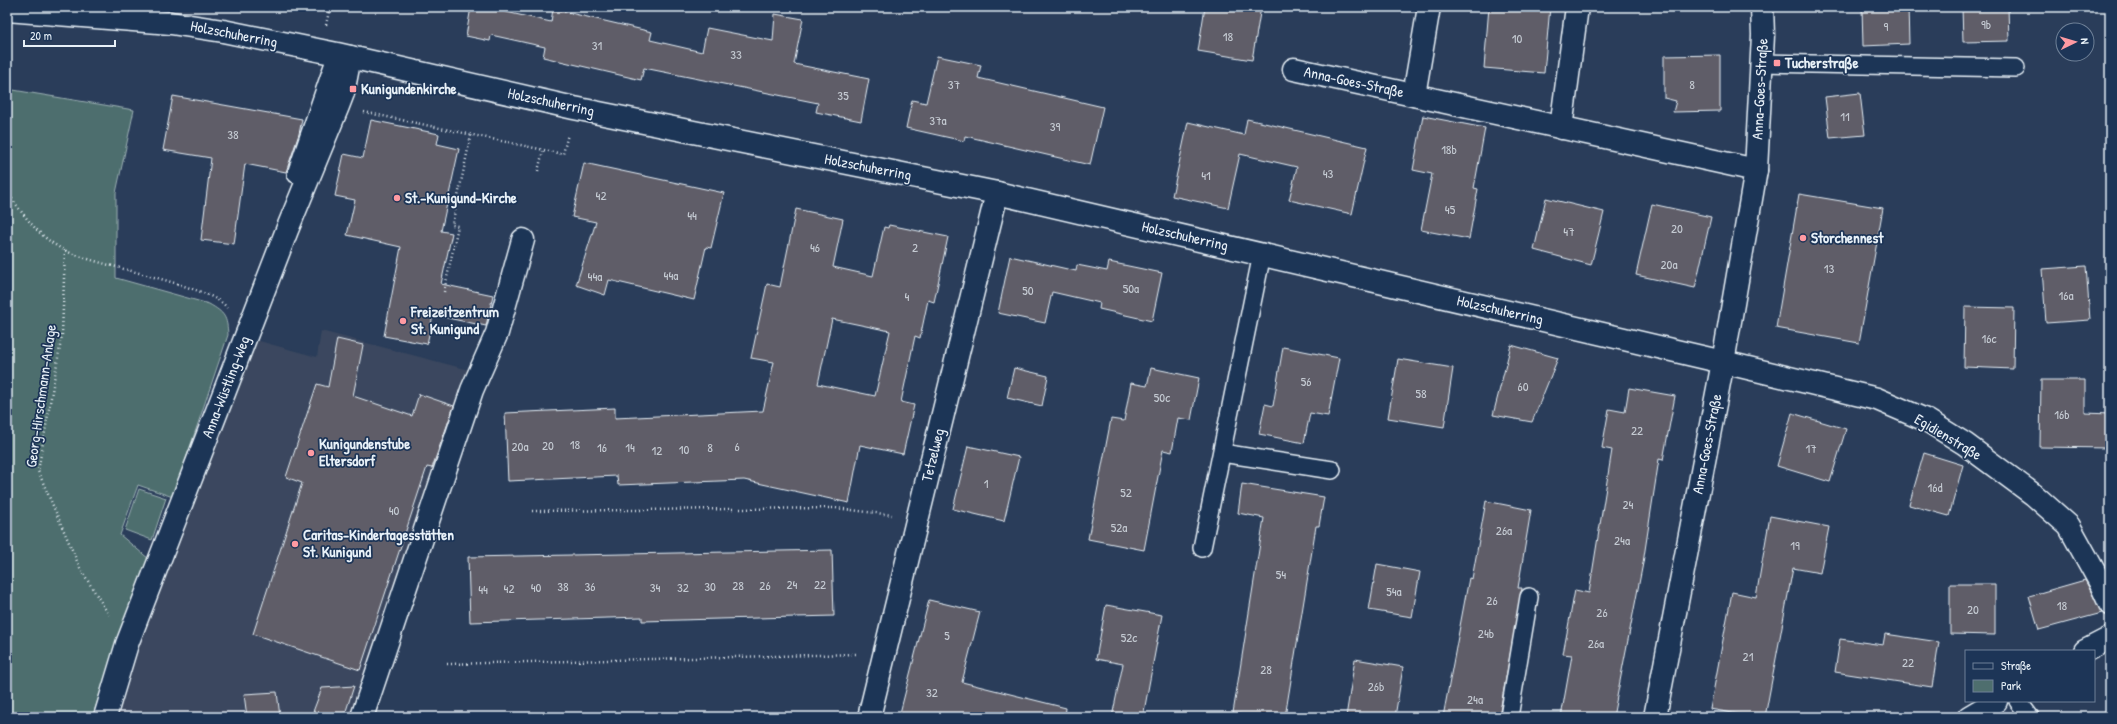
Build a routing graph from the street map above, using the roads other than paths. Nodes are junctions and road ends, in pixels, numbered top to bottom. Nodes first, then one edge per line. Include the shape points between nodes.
1 (1429, 7) edge
2 (1577, 7) edge
3 (1762, 7) edge
4 (7, 10) edge
5 (97, 11) edge
6 (344, 56) junction
7 (1762, 63) junction
8 (2016, 68) dead end
9 (1294, 69) dead end
10 (1414, 95) junction
11 (1561, 128) junction
12 (1756, 170) junction
13 (296, 174) dead end
14 (997, 193) junction
15 (523, 240) dead end
16 (1262, 254) junction
17 (1723, 362) junction
18 (1222, 452) junction
19 (1332, 470) dead end
20 (1202, 548) dead end
21 (1529, 598) dead end
22 (2110, 604) edge
23 (2110, 638) edge
24 (2087, 650) edge
25 (1994, 702) edge
26 (2019, 702) edge
27 (105, 717) edge
28 (362, 717) edge
29 (869, 717) edge
30 (1509, 717) edge
31 (1655, 717) edge
32 (1969, 717) edge
33 (2030, 717) edge

1 - 10 street, Anna-Goes-Straße
2 - 11 street
3 - 7 street, Anna-Goes-Straße
4 - 5 street, Holzschuherring
5 - 6 street, Holzschuherring via 223,31
6 - 13 lane
6 - 14 street, Holzschuherring via 574,108
6 - 27 street, Anna-Wüstling-Weg via 343,93 246,336 128,644
7 - 8 lane
7 - 12 street, Anna-Goes-Straße
9 - 10 street, Anna-Goes-Straße
10 - 11 street, Anna-Goes-Straße
11 - 12 street, Anna-Goes-Straße
12 - 17 street, Anna-Goes-Straße
14 - 16 street, Holzschuherring
14 - 29 street, Tetzelweg
15 - 28 street via 497,333 472,390
16 - 17 street, Holzschuherring
16 - 18 lane
17 - 22 street, Egidienstraße via 1877,399 1928,421 1965,444 2034,495 2069,526
17 - 31 street, Anna-Goes-Straße
18 - 19 lane
18 - 20 lane
21 - 30 lane
23 - 24 street
25 - 32 street
26 - 33 lane

